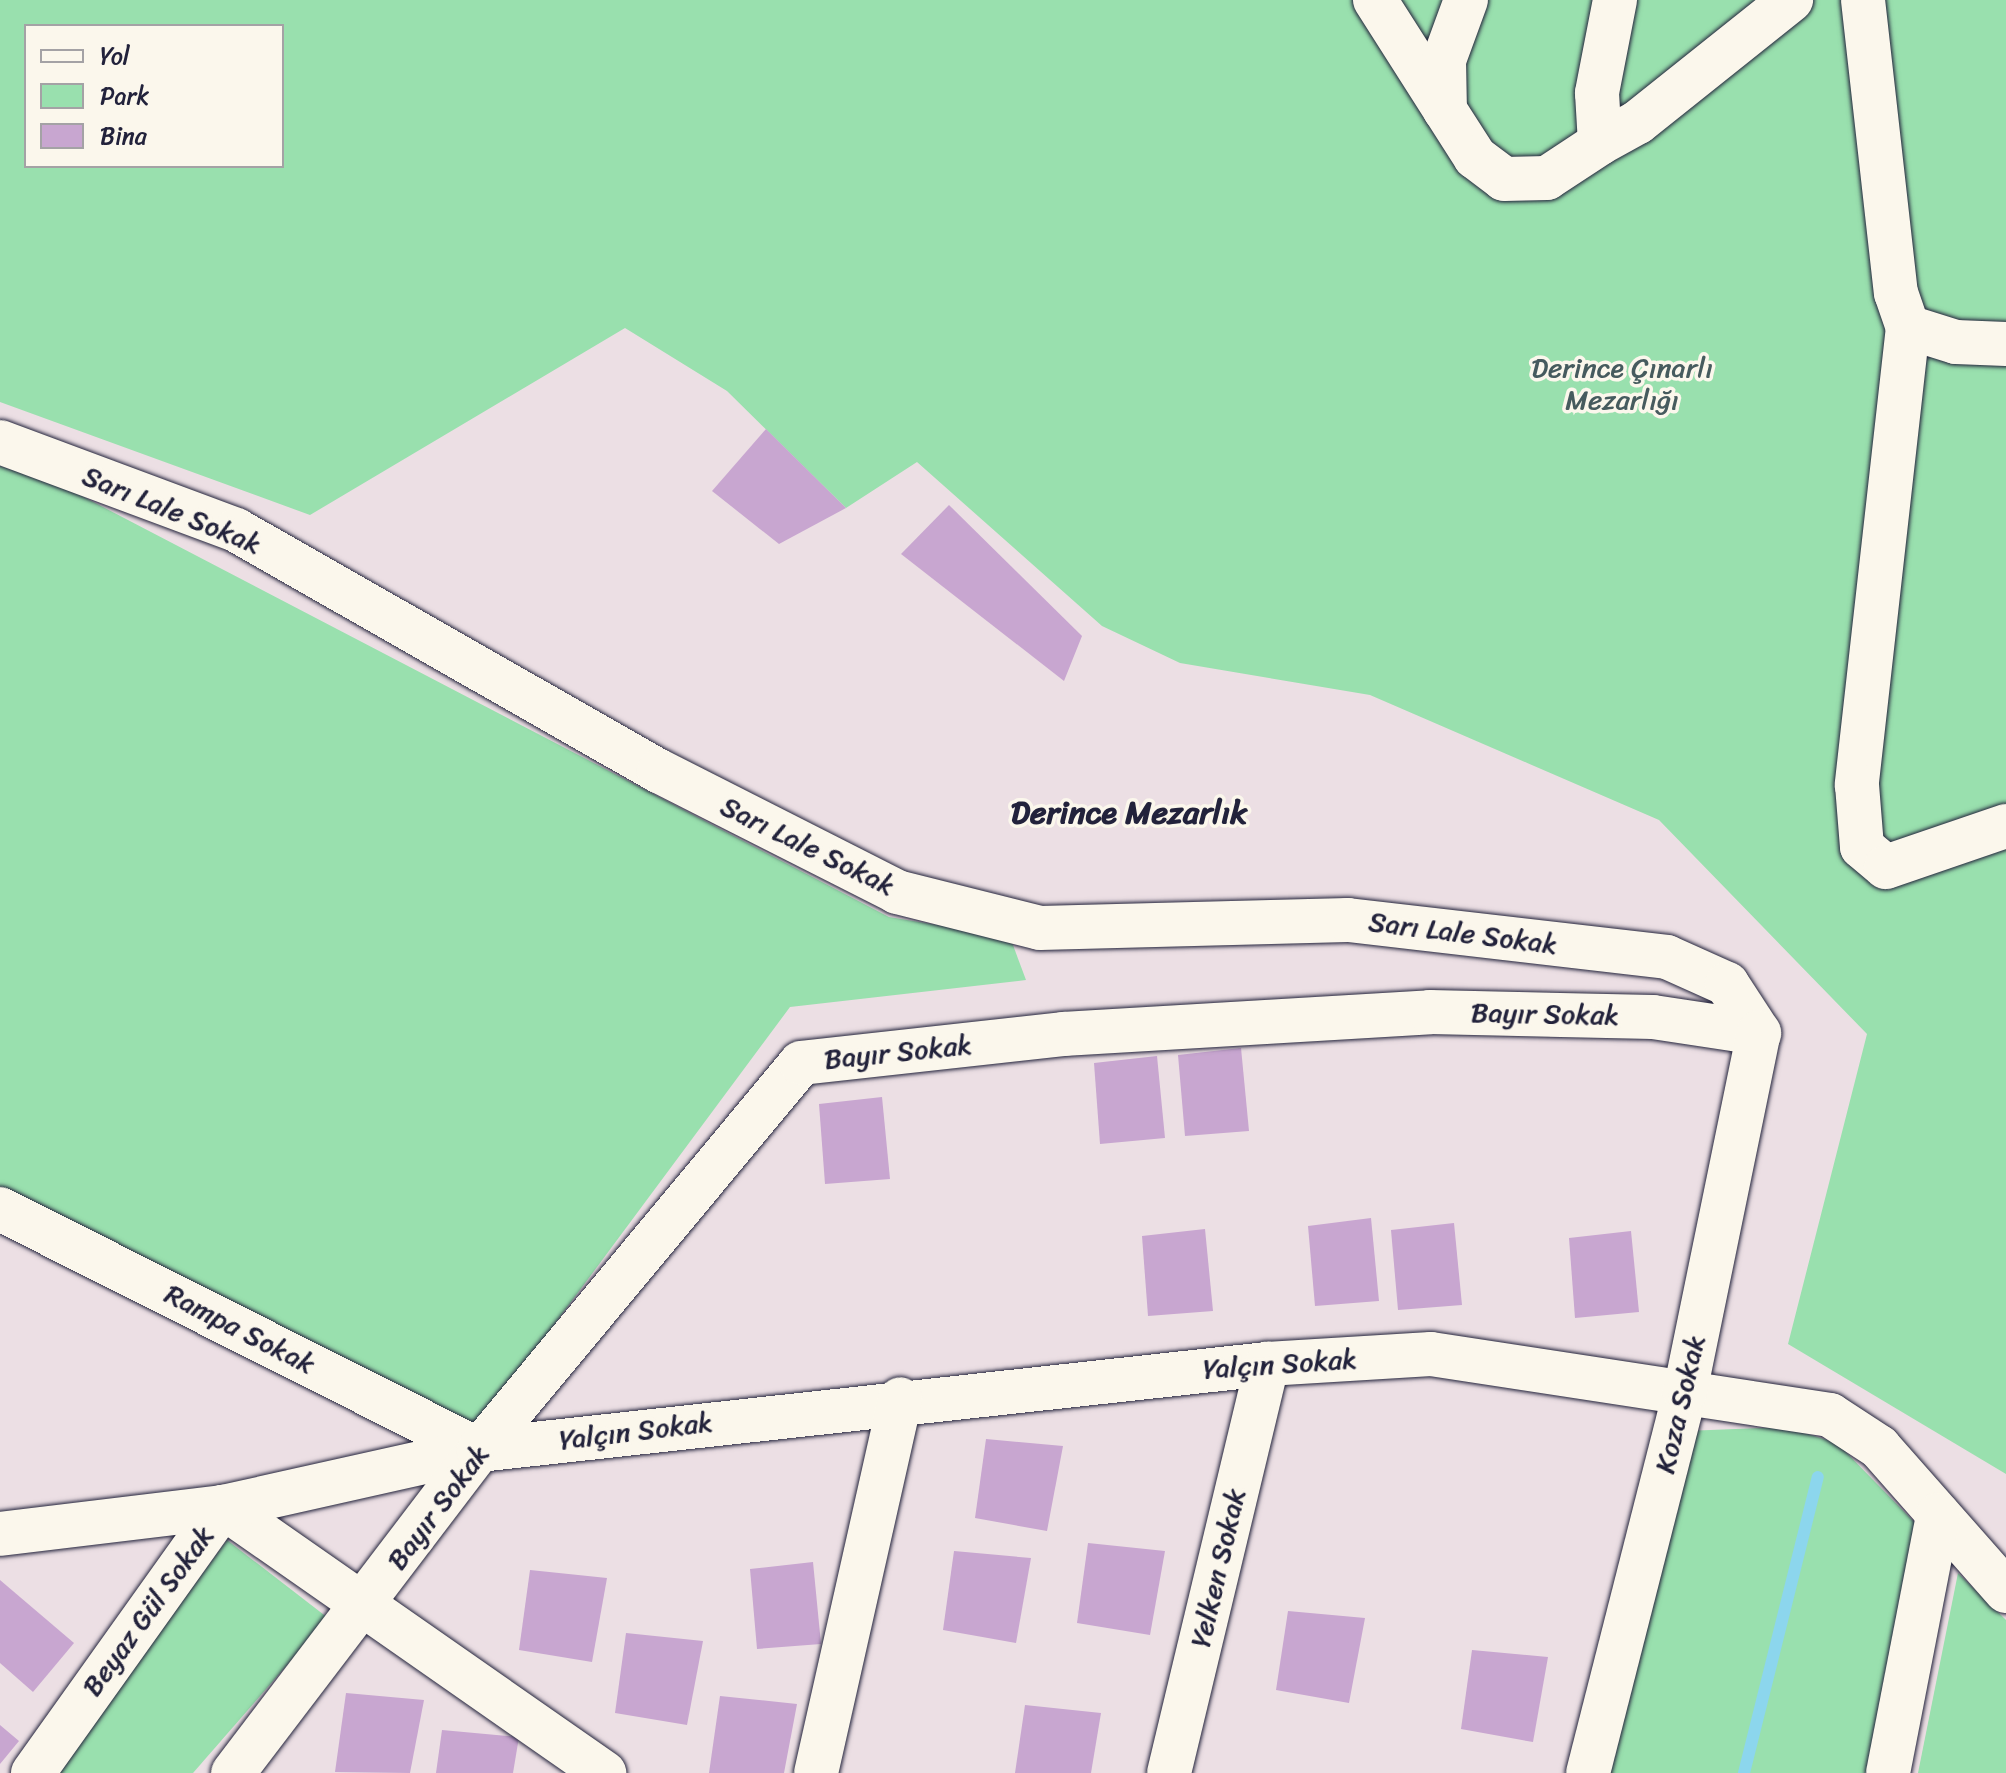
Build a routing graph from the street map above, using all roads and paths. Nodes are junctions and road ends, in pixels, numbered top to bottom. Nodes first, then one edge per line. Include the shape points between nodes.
1 (1375, 0) edge
2 (1466, 0) edge
3 (1615, 0) edge
4 (1791, 0) edge
5 (1863, 0) edge
6 (1445, 110) junction
7 (1600, 143) junction
8 (1908, 327) junction
9 (2006, 344) edge
10 (0, 442) edge
11 (2006, 826) edge
12 (1759, 1033) junction
13 (0, 1209) edge
14 (1267, 1364) junction
15 (1685, 1392) junction
16 (900, 1399) junction
17 (479, 1450) junction
18 (223, 1507) junction
19 (1938, 1515) junction
20 (0, 1534) edge
21 (2006, 1591) edge
22 (362, 1609) junction
23 (33, 1773) edge
24 (233, 1773) edge
25 (605, 1773) edge
26 (816, 1773) edge
27 (1169, 1773) edge
28 (1588, 1773) edge
29 (1888, 1773) edge

1 - 6 street
2 - 6 street via 1444,60
3 - 7 street via 1597,93
4 - 7 street via 1638,122
5 - 8 street via 1896,293
6 - 7 street via 1475,157 1504,179 1547,178
8 - 9 street via 1956,342
8 - 11 street via 1857,785 1862,847 1886,867
10 - 12 street, Sarı Lale Sokak via 236,530 659,771 897,892 1040,928 1348,920 1667,957 1727,984
12 - 15 street, Koza Sokak
12 - 17 street, Bayır Sokak via 1653,1017 1430,1012 1063,1034 801,1063
13 - 17 street, Rampa Sokak
14 - 15 street, Yalçın Sokak via 1431,1354
14 - 16 street, Yalçın Sokak
14 - 27 street, Yelken Sokak
15 - 19 street, Yalçın Sokak via 1830,1415 1879,1447
15 - 28 street, Koza Sokak
16 - 17 street, Yalçın Sokak
16 - 26 street
17 - 18 street, Beyaz Gül Sokak
17 - 22 street, Bayır Sokak
18 - 20 street
18 - 22 street
18 - 23 street, Beyaz Gül Sokak
19 - 21 street, Yalçın Sokak
19 - 29 street
22 - 24 street, Bayır Sokak
22 - 25 street

